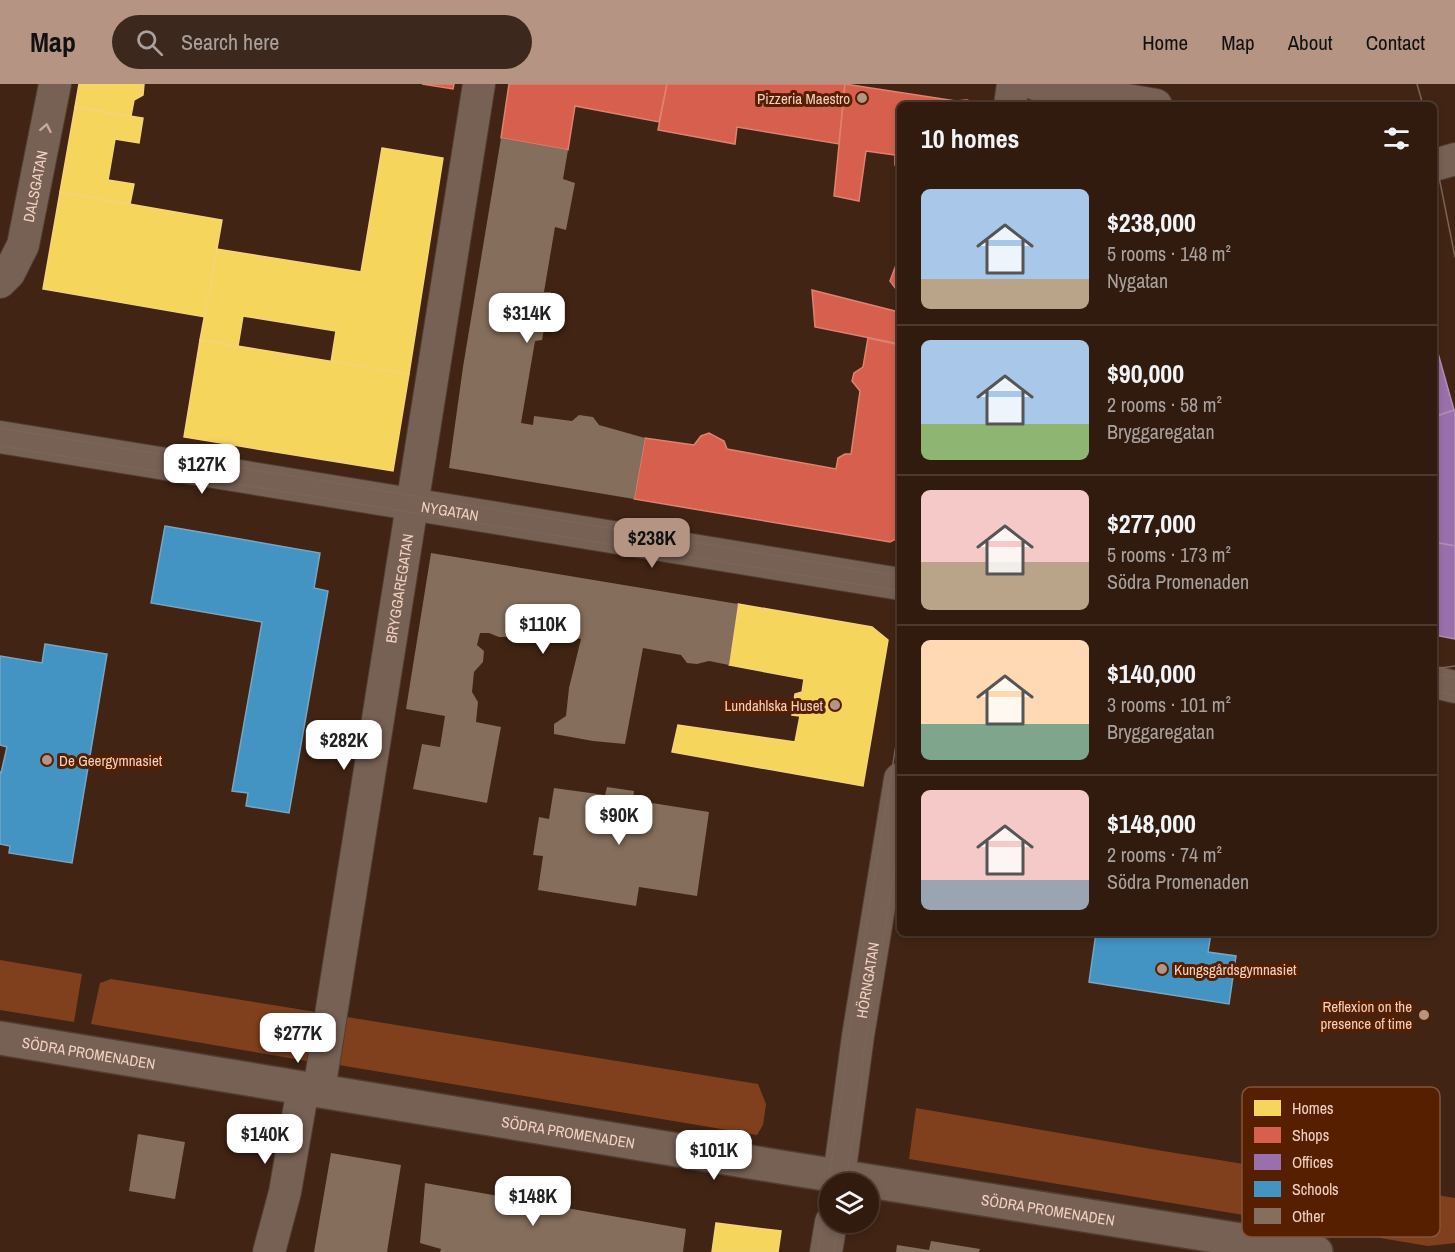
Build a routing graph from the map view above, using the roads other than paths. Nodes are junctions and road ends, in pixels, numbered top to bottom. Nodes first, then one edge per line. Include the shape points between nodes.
1 (55, 84) edge
2 (479, 84) edge
3 (1013, 84) edge
4 (1035, 84) edge
5 (1010, 102) edge
6 (1139, 102) edge
7 (1455, 159) edge
8 (1437, 164) edge
9 (0, 282) edge
10 (0, 437) edge
11 (411, 505) junction
12 (897, 584) edge
13 (1437, 683) edge
14 (1455, 687) edge
15 (897, 797) edge
16 (0, 1038) edge
17 (311, 1089) junction
18 (839, 1173) edge
19 (819, 1177) edge
20 (879, 1186) edge
21 (829, 1233) edge
22 (269, 1252) edge
23 (826, 1252) edge
24 (1316, 1252) edge

9 -> 1 street, DALSGATAN via 23,245
2 - 11 street, BRYGGAREGATAN
3 - 5 street
4 - 6 street
7 - 8 street
10 - 11 street, NYGATAN
11 - 12 street, NYGATAN
11 - 17 street, BRYGGAREGATAN
13 - 14 street
15 - 18 street, HÖRNGATAN
16 - 17 main road, SÖDRA PROMENADEN
17 - 19 main road, SÖDRA PROMENADEN
17 - 22 street, BRYGGAREGATAN
20 - 24 main road, SÖDRA PROMENADEN
21 - 23 street

